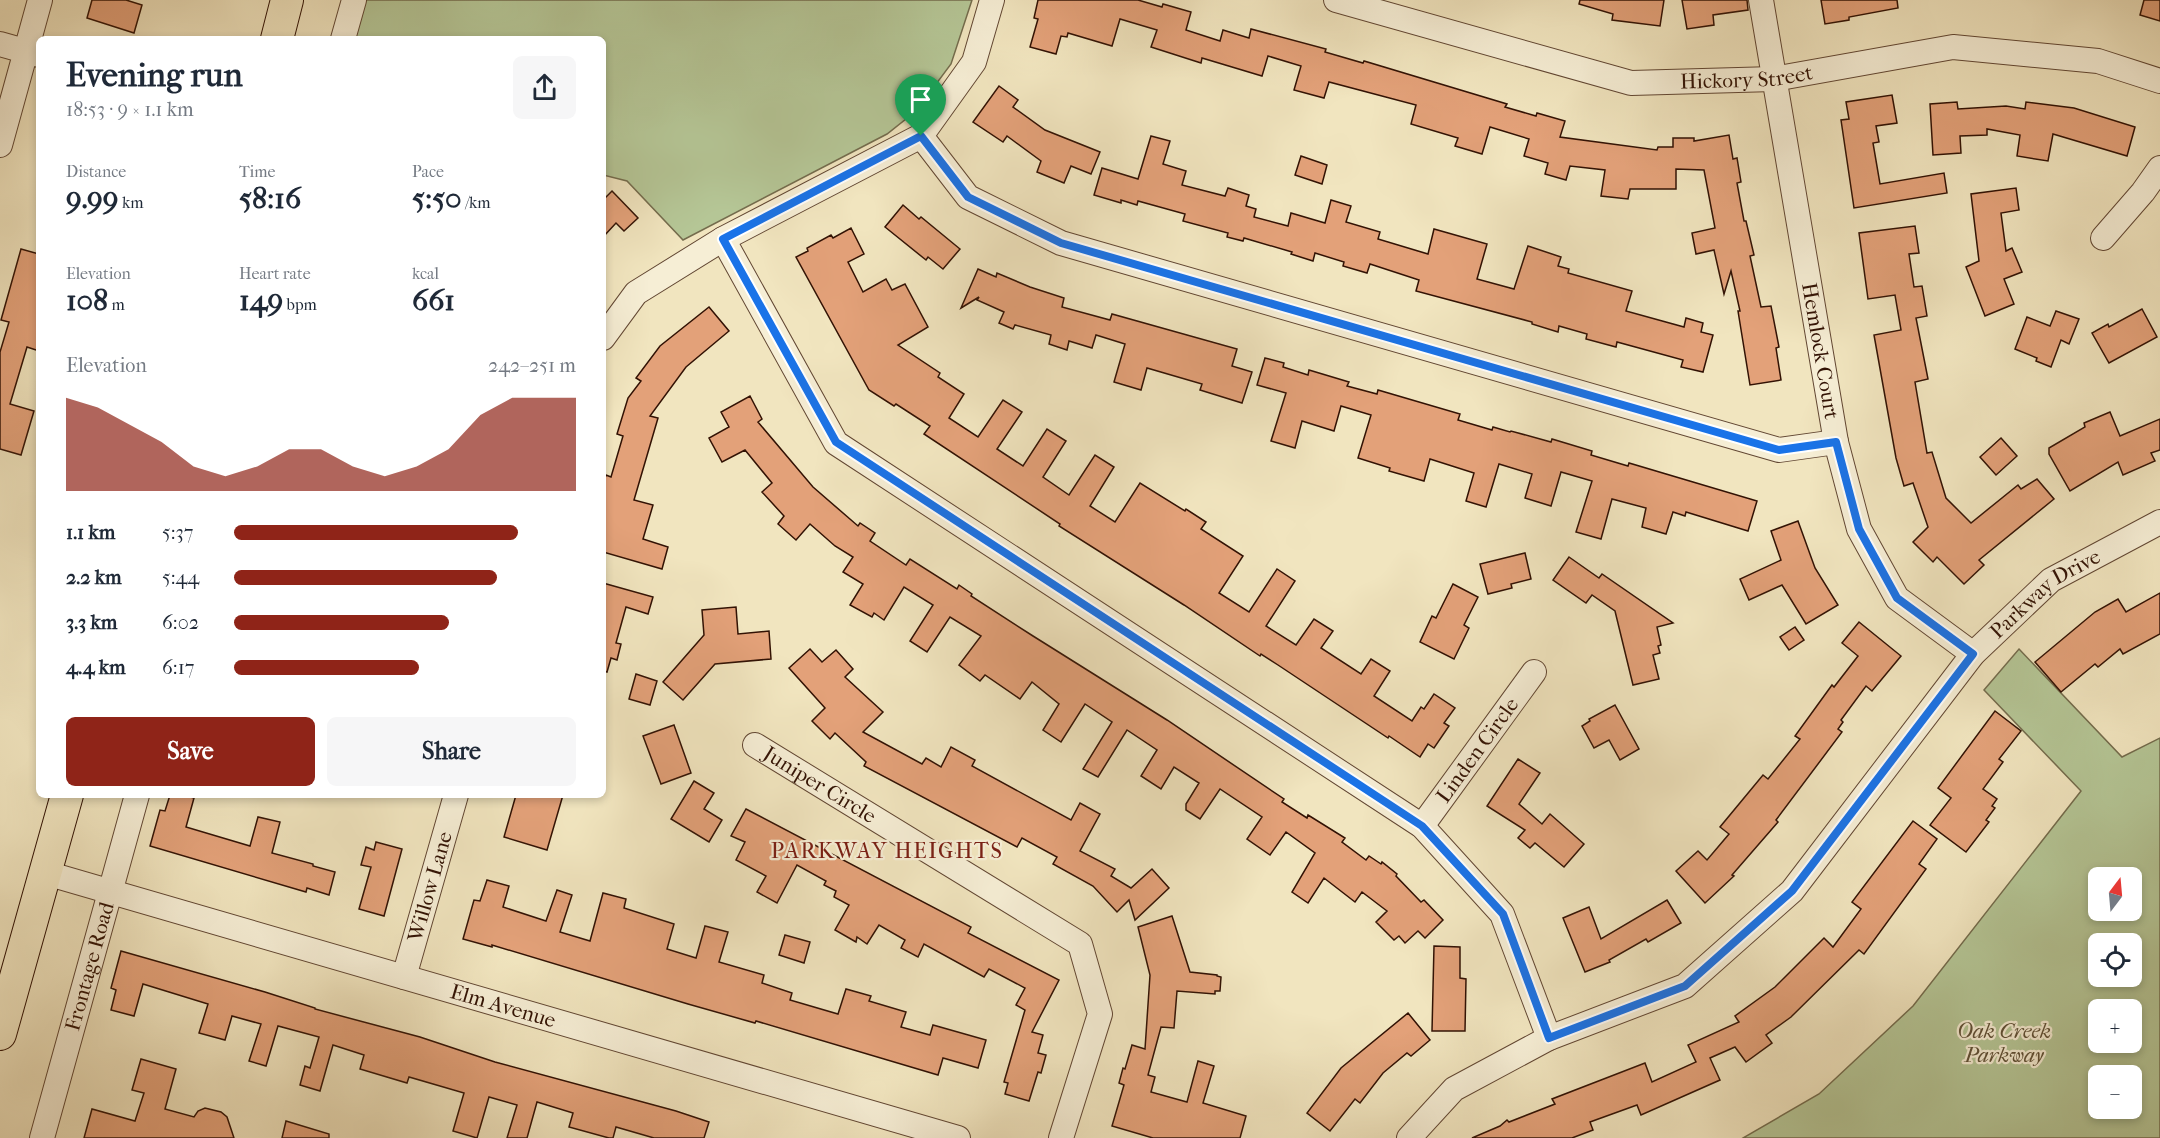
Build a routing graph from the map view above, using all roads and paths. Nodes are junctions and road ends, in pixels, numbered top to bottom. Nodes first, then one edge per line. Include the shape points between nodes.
1 (40, 0) edge
2 (287, 0) edge
3 (354, 0) edge
4 (992, 0) edge
5 (1336, 0) edge
6 (1761, 0) edge
7 (278, 36) edge
8 (344, 36) edge
9 (0, 44) edge
10 (33, 53) edge
11 (1774, 79) junction
12 (2160, 81) edge
13 (921, 136) junction
14 (0, 145) edge
15 (2160, 168) edge
16 (2103, 238) dead end
17 (723, 239) junction
18 (606, 334) edge
19 (1836, 442) junction
20 (2160, 522) edge
21 (1973, 654) junction
22 (1534, 672) dead end
23 (755, 745) dead end
24 (66, 798) edge
25 (136, 798) edge
26 (455, 798) edge
27 (1422, 826) junction
28 (46, 873) junction
29 (111, 892) junction
30 (404, 977) junction
31 (0, 1034) edge
32 (1549, 1038) junction
33 (42, 1138) edge
34 (958, 1138) edge
35 (1061, 1138) edge
36 (1409, 1138) edge

1 - 10 street
2 - 7 main road
3 - 8 street
4 - 13 street via 974,62
5 - 11 street, Hickory Street via 1631,83
6 - 11 street, Hemlock Court
9 - 10 street
10 - 14 street
11 - 12 street, Hickory Street via 1953,47 2098,61
11 - 19 street, Hemlock Court
13 - 17 street
13 - 19 street via 968,197 1061,243 1779,450
15 - 16 street
17 - 18 street via 636,293
17 - 27 street via 836,442
19 - 21 street, Hemlock Court via 1859,529 1897,598
20 - 21 street, Parkway Drive via 2051,580
21 - 32 street, Parkway Drive via 1792,891 1685,986
22 - 27 street, Linden Circle
23 - 35 street, Juniper Circle via 1080,944 1100,1014
24 - 28 main road
25 - 29 street, Frontage Road
26 - 30 street, Willow Lane
27 - 32 street via 1503,914
28 - 29 street, Elm Avenue
28 - 31 main road
29 - 30 street, Elm Avenue
29 - 33 street, Frontage Road
30 - 34 street, Elm Avenue
32 - 36 street, Parkway Drive via 1454,1089

